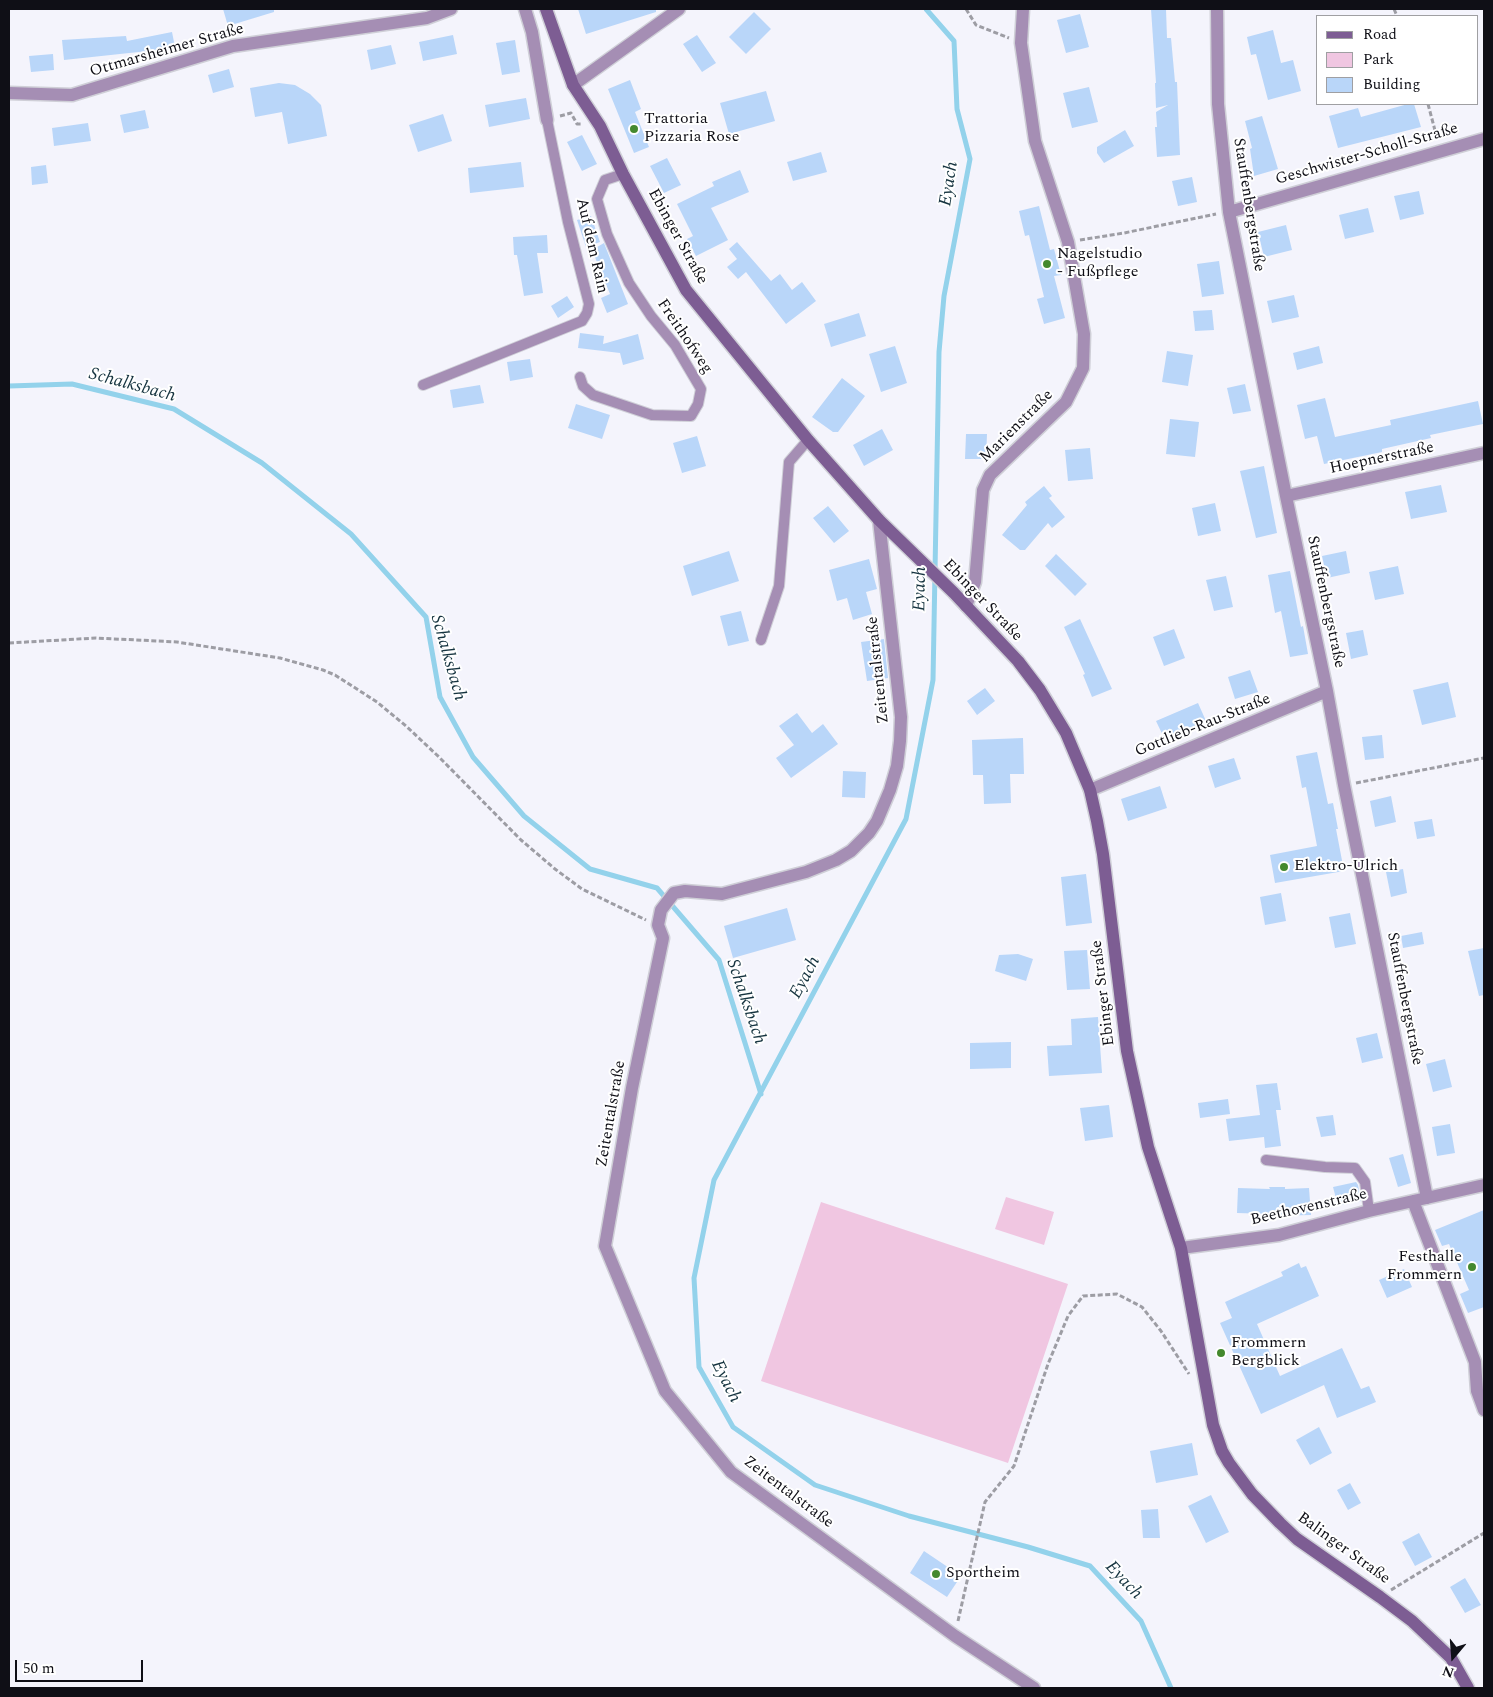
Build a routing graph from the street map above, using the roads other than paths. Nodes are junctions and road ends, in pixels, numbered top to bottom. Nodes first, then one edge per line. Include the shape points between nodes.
1 (451, 9) edge
2 (525, 9) edge
3 (546, 9) edge
4 (679, 9) edge
5 (1023, 9) edge
6 (1217, 9) edge
7 (574, 86) junction
8 (9, 93) edge
9 (547, 120) joint
10 (1484, 139) edge
11 (623, 174) junction
12 (1229, 212) junction
13 (580, 377) dead end
14 (423, 385) dead end
15 (808, 440) junction
16 (1484, 453) edge
17 (1286, 496) junction
18 (879, 520) junction
19 (966, 606) junction
20 (761, 640) dead end
21 (1328, 691) junction
22 (1090, 790) junction
23 (1266, 1160) dead end
24 (1484, 1185) edge
25 (1426, 1198) junction
26 (1413, 1201) junction
27 (1369, 1211) junction
28 (1181, 1248) junction
29 (1484, 1410) edge
30 (1034, 1688) edge
31 (1468, 1688) edge

1 - 8 street, Ottmarsheimer Straße via 427,18 233,46 72,95
2 - 9 street, Auf dem Rain
3 - 7 main road, Ebinger Straße
4 - 7 street
5 - 19 street, Marienstraße via 1021,43 1035,141 1068,242 1084,334 1083,368 1066,402 990,475 983,490 975,582
6 - 12 street, Stauffenbergstraße via 1218,104
7 - 11 main road, Ebinger Straße via 600,126
9 - 14 lane, Auf dem Rain via 589,304 587,314 582,321
10 - 12 street, Geschwister-Scholl-Straße
11 - 13 lane, Freithofweg via 605,180 596,199 629,283 675,345 700,388 698,404 691,416 652,415 593,395 583,386
11 - 15 main road, Ebinger Straße via 686,290
12 - 17 street, Stauffenbergstraße
15 - 18 main road, Ebinger Straße
15 - 20 lane via 789,462 779,586
16 - 17 street, Hoepnerstraße
17 - 21 street, Stauffenbergstraße
18 - 19 main road, Ebinger Straße
18 - 30 street, Zeitentalstraße via 902,717 890,790 869,833 851,851 829,863 722,894 685,890 674,893 661,910 658,925 663,938 632,1088 606,1246 664,1391 731,1472 955,1636
19 - 22 main road, Ebinger Straße via 1018,661 1040,690 1066,733
21 - 22 street, Gottlieb-Rau-Straße
21 - 25 street, Stauffenbergstraße
22 - 28 main road, Ebinger Straße via 1103,854 1127,1051 1148,1147
23 - 27 lane via 1355,1168 1365,1182
24 - 25 street, Beethovenstraße
25 - 26 street, Beethovenstraße
26 - 27 street, Beethovenstraße
26 - 29 street via 1475,1362 1477,1391
27 - 28 street, Beethovenstraße via 1279,1235
28 - 31 main road, Balinger Straße via 1214,1425 1229,1463 1252,1494 1297,1539 1412,1621 1452,1658

